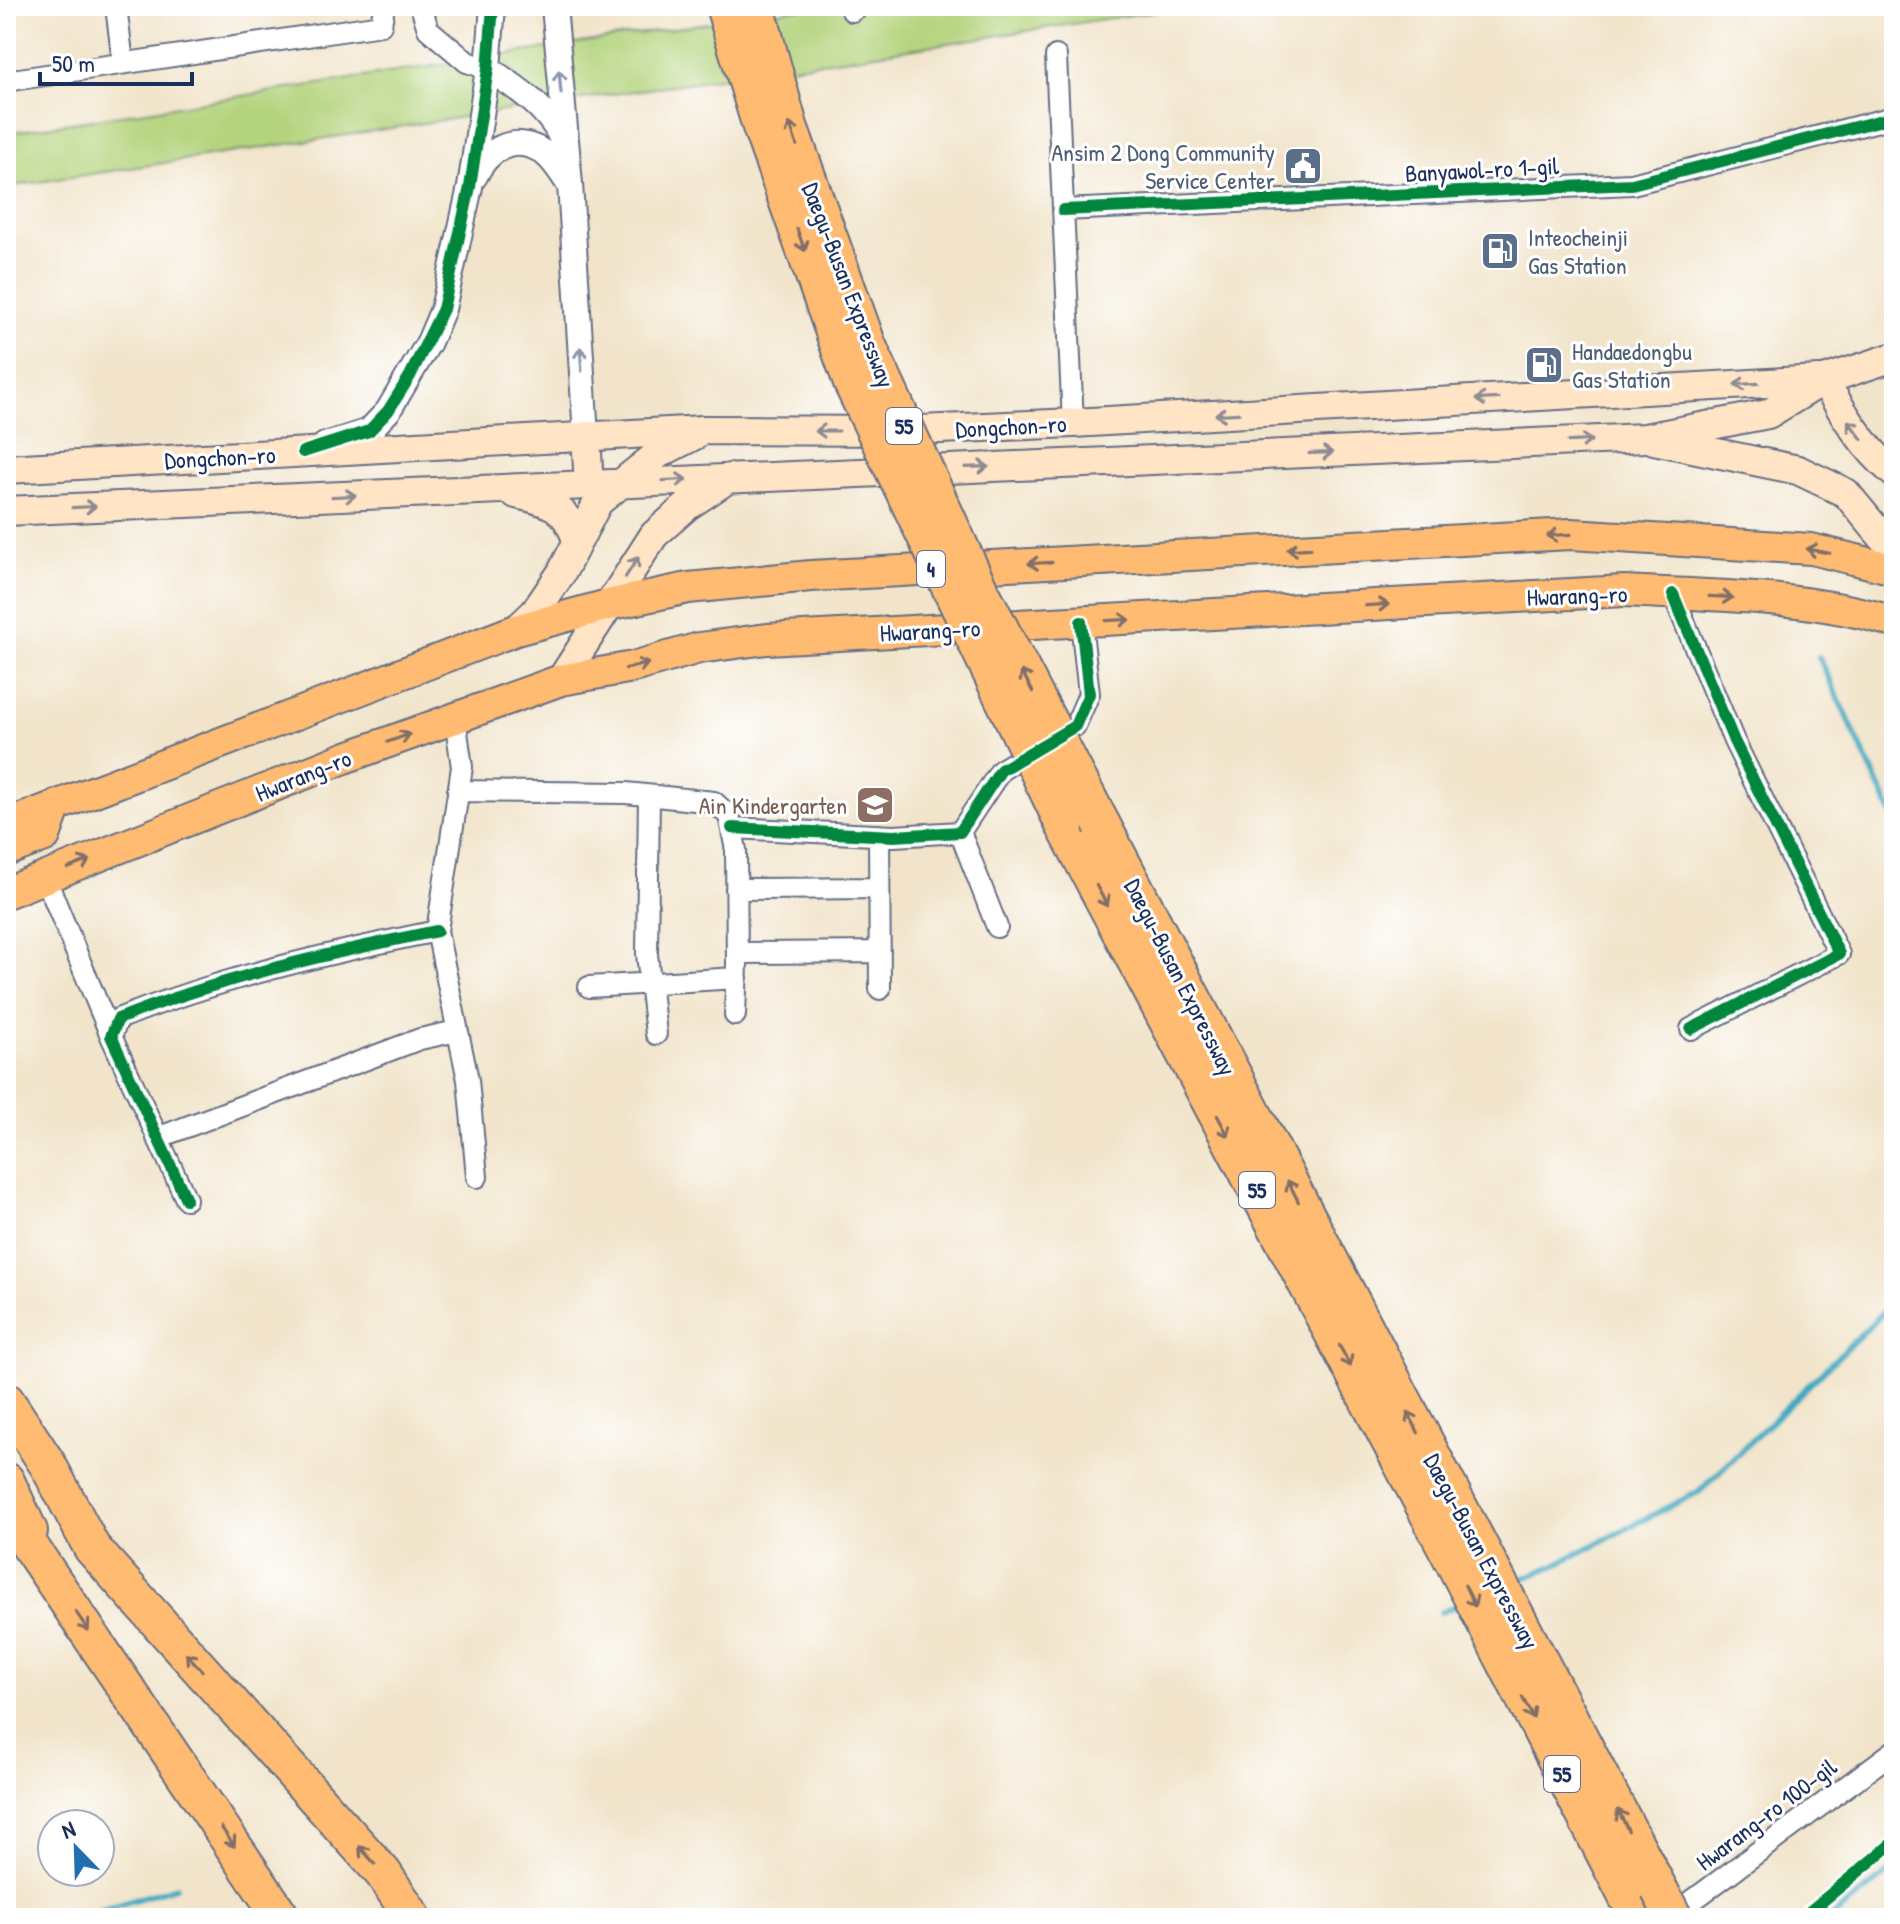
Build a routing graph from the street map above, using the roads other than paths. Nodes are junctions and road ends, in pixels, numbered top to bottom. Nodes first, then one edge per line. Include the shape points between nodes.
1 (116, 6) edge
2 (384, 6) edge
3 (421, 6) edge
4 (493, 6) edge
5 (554, 6) edge
6 (724, 6) edge
7 (756, 6) edge
8 (1056, 56) dead end
9 (123, 63) junction
10 (488, 69) junction
11 (6, 81) edge
12 (1894, 117) edge
13 (567, 158) junction
14 (570, 184) junction
15 (470, 187) junction
16 (1063, 210) junction
17 (1894, 357) edge
18 (1824, 380) junction
19 (1073, 423) junction
20 (703, 430) junction
21 (586, 436) junction
22 (1645, 438) junction
23 (303, 452) junction
24 (6, 469) edge
25 (1894, 473) edge
26 (731, 477) junction
27 (618, 484) junction
28 (589, 485) junction
29 (496, 489) junction
30 (6, 511) edge
31 (577, 540) junction
32 (1894, 551) edge
33 (1894, 569) edge
34 (1673, 594) junction
35 (608, 605) junction
36 (1081, 622) junction
37 (1894, 622) edge
38 (516, 630) junction
39 (561, 680) junction
40 (455, 718) junction
41 (458, 791) junction
42 (649, 796) junction
43 (56, 805) junction
44 (6, 825) edge
45 (732, 828) junction
46 (960, 832) junction
47 (879, 835) junction
48 (6, 851) edge
49 (45, 877) junction
50 (879, 888) junction
51 (736, 889) junction
52 (6, 893) edge
53 (997, 927) dead end
54 (437, 931) junction
55 (880, 952) junction
56 (737, 953) junction
57 (737, 978) junction
58 (650, 981) junction
59 (589, 987) dead end
60 (880, 989) dead end
61 (735, 1015) dead end
62 (1691, 1029) dead end
63 (457, 1031) junction
64 (656, 1034) dead end
65 (111, 1036) junction
66 (157, 1138) junction
67 (477, 1177) dead end
68 (186, 1199) dead end
69 (6, 1401) edge
70 (6, 1441) edge
71 (6, 1481) edge
72 (6, 1511) edge
73 (1462, 1547) junction
74 (92, 1548) junction
75 (47, 1569) junction
76 (1894, 1751) edge
77 (1655, 1910) edge
78 (282, 1918) edge
79 (413, 1918) edge

1 - 9 street
2 - 9 street via 381,25
3 - 10 street via 428,29 467,62
4 - 10 street
13 -> 5 street
6 -> 73 highway, Daegu-Busan Expressway / 55, bridge via 852,383 1065,827
73 -> 7 highway, Daegu-Busan Expressway / 55, bridge via 978,586 868,346 789,126
8 - 16 street
9 - 11 street
10 - 13 street via 513,84 545,115 561,136
10 - 15 street
12 - 16 street, Banyawol-ro 1-gil via 1632,184
13 - 14 street
14 - 15 street via 539,150 506,145 483,160
21 -> 14 street
15 - 23 street via 443,309 403,388 369,431
16 - 19 street
17 - 18 main road
18 -> 19 main road, Dongchon-ro
18 - 22 main road via 1768,414
25 -> 18 main road via 1850,425
19 -> 20 main road, Dongchon-ro via 898,431
20 - 21 main road, Dongchon-ro
20 - 27 main road
21 - 23 main road, Dongchon-ro
21 - 28 main road
26 -> 22 main road
22 - 32 main road via 1798,470 1846,493
23 - 24 main road, Dongchon-ro
27 -> 26 main road
35 -> 26 main road via 654,535
27 - 28 main road
27 - 31 main road via 598,502
28 - 29 main road
30 -> 29 main road
29 - 31 main road via 559,509 569,517
31 - 38 main road via 535,612
33 -> 35 main road, 4 via 1811,549 1571,534 811,576 688,588
36 -> 34 main road, Hwarang-ro via 1624,591
34 -> 37 main road, Hwarang-ro via 1811,605
34 - 62 street via 1734,741 1839,954
35 - 38 main road, 4
35 - 39 main road
39 -> 36 main road, Hwarang-ro via 699,648 767,639
36 - 46 street via 1089,694 1075,726 1001,770
38 - 43 main road, 4
39 - 40 main road, Hwarang-ro
40 - 41 street via 462,767
49 -> 40 main road, Hwarang-ro
41 - 42 street
41 - 54 street
42 - 45 street via 714,802 729,816
42 - 58 street
43 - 44 main road, 4
43 - 48 main road via 45,836
45 - 47 street
45 - 51 street
46 - 47 street
46 - 53 street
47 - 50 street
49 - 52 main road, Hwarang-ro
49 - 65 street
50 - 51 street
50 - 55 street
51 - 56 street
54 - 63 street
54 - 65 street via 309,957 148,1006 118,1019
55 - 56 street
55 - 60 street
56 - 57 street
57 - 58 street
57 - 61 street
58 - 59 street
58 - 64 street
63 - 66 street via 420,1039
63 - 67 street via 468,1080
65 - 66 street
66 - 68 street
69 - 74 highway
70 - 74 highway
71 - 75 highway
72 - 75 highway
73 - 77 highway, Daegu-Busan Expressway / 55
79 -> 74 highway via 383,1873
75 -> 78 highway
76 - 77 street, Hwarang-ro 100-gil

